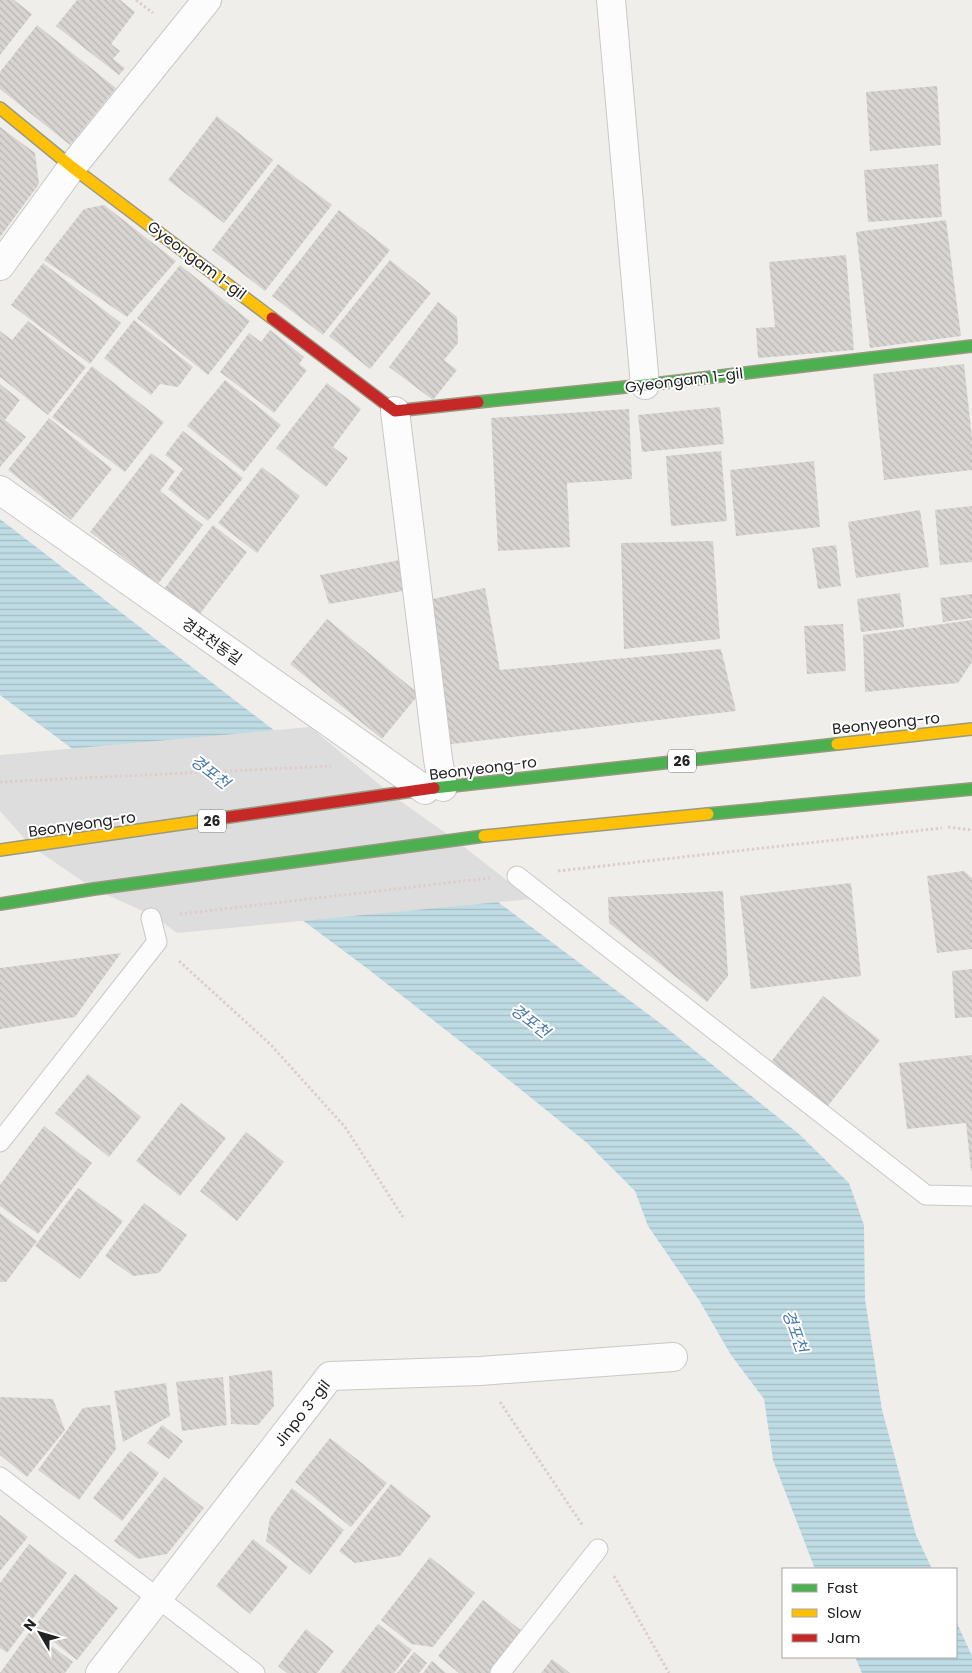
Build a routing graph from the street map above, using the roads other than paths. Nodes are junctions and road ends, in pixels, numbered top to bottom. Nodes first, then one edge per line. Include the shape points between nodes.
1 (208, 0) edge
2 (610, 0) edge
3 (0, 108) edge
4 (72, 166) junction
5 (0, 266) edge
6 (972, 346) edge
7 (645, 385) junction
8 (395, 410) junction
9 (0, 490) edge
10 (972, 729) edge
11 (434, 789) junction
12 (972, 789) edge
13 (0, 850) edge
14 (510, 876) road end
15 (0, 904) edge
16 (151, 918) dead end
17 (0, 1142) edge
18 (972, 1196) edge
19 (674, 1358) dead end
20 (0, 1477) edge
21 (598, 1549) road end
22 (157, 1599) junction
23 (100, 1673) edge
24 (255, 1673) edge
25 (500, 1673) edge

1 - 4 street
2 - 7 street
3 - 4 main road, Gyeongam 1-gil
4 - 5 street
4 - 8 main road, Gyeongam 1-gil
6 - 7 main road, Gyeongam 1-gil
7 - 8 main road, Gyeongam 1-gil
8 - 11 street via 438,759
9 - 11 street, 경포천동길
10 - 11 main road, Beonyeong-ro / 26
11 - 13 main road, Beonyeong-ro / 26
12 - 15 main road via 454,839
14 - 18 lane via 926,1195
16 - 17 lane via 157,942
19 - 22 street, Jinpo 3-gil via 480,1371 330,1376
20 - 22 lane
21 - 25 lane
22 - 23 street, Jinpo 3-gil
22 - 24 lane

